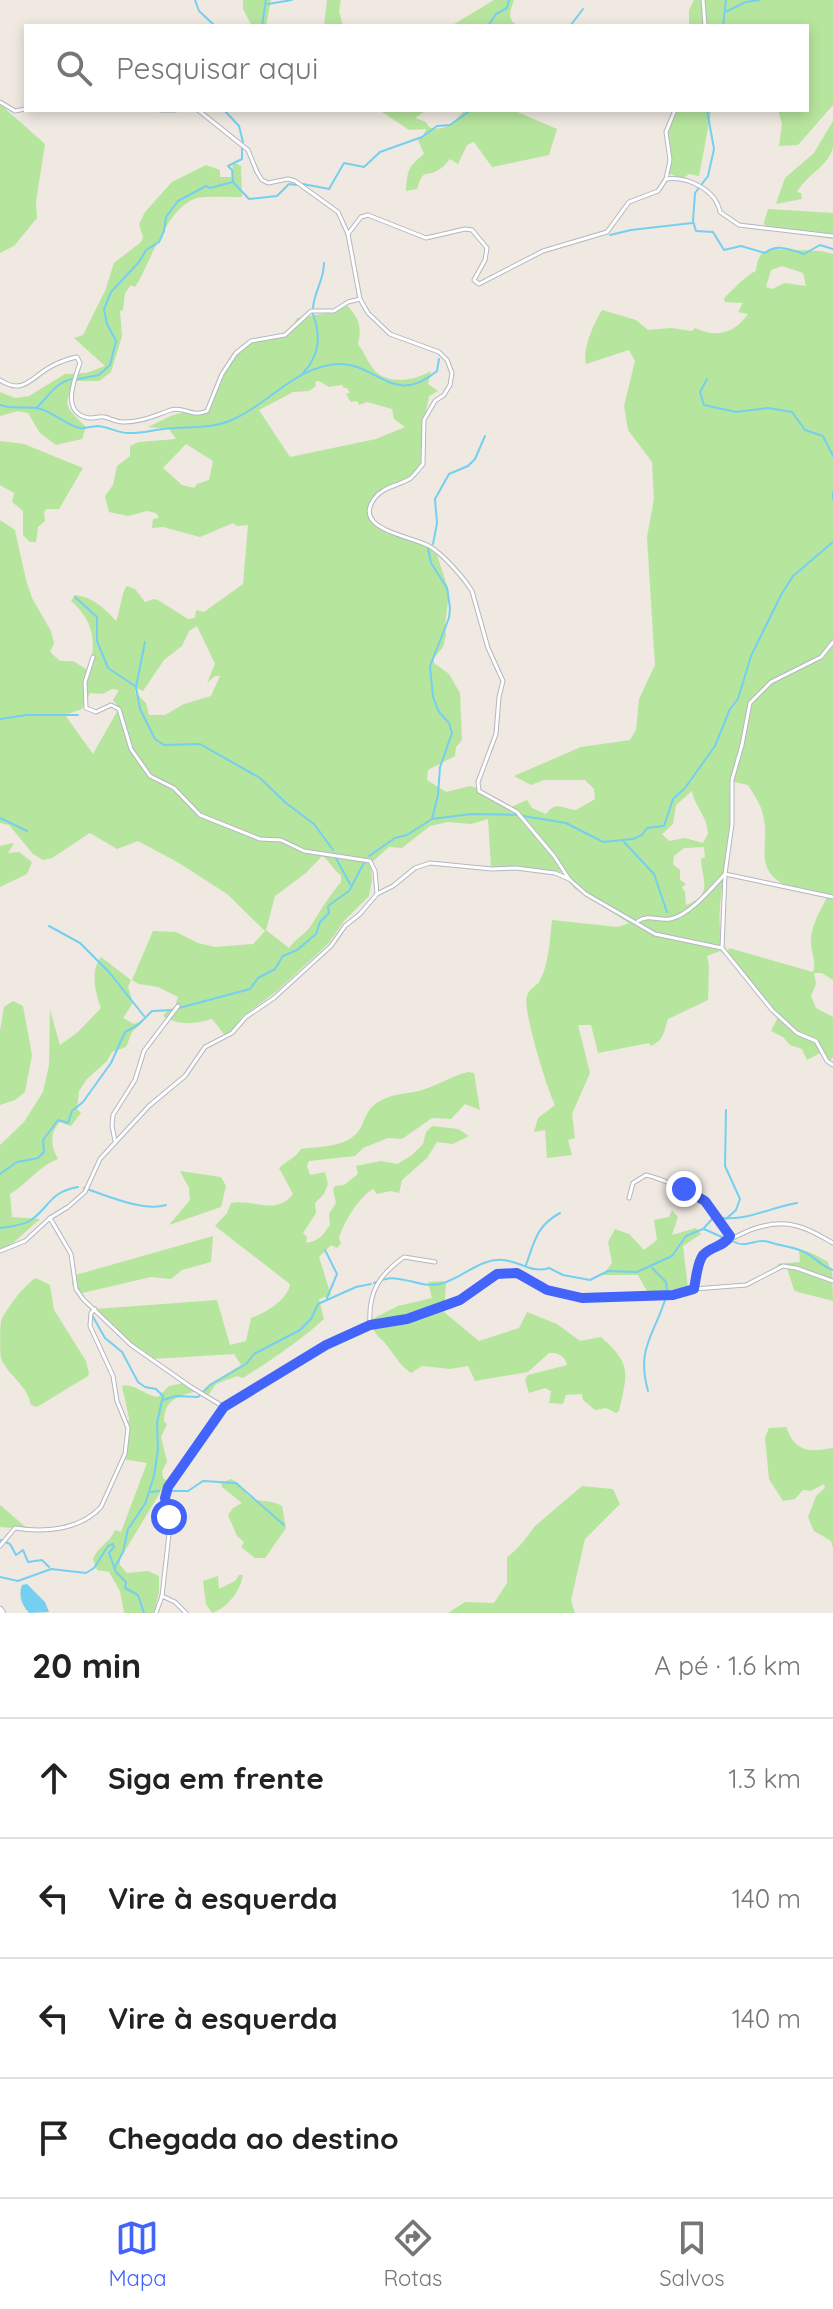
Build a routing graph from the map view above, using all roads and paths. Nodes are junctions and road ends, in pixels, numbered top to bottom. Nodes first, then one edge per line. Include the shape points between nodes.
1 (703, 0) edge
2 (705, 24) edge
3 (0, 102) edge
4 (24, 109) edge
5 (200, 112) edge
6 (674, 112) edge
7 (666, 179) junction
8 (348, 234) junction
9 (833, 236) edge
10 (360, 299) junction
11 (0, 380) edge
12 (833, 642) edge
13 (93, 657) dead end
14 (725, 874) junction
15 (569, 879) junction
16 (377, 894) junction
17 (833, 897) edge
18 (637, 922) junction
19 (722, 948) junction
20 (178, 1006) dead end
21 (833, 1065) edge
22 (115, 1141) junction
23 (629, 1198) dead end
24 (50, 1218) junction
25 (730, 1239) junction
26 (833, 1243) edge
27 (0, 1251) edge
28 (435, 1262) dead end
29 (833, 1281) edge
30 (694, 1289) junction
31 (95, 1309) junction
32 (370, 1325) junction
33 (224, 1407) junction
34 (0, 1546) edge
35 (162, 1596) junction
36 (156, 1613) edge
37 (186, 1613) edge

1 - 2 street
3 - 4 street via 15,111
5 - 8 street via 248,150 262,180 295,181 338,212
6 - 7 street via 666,132
7 - 8 street via 658,191 629,202 607,232 543,251 479,284 474,277 487,248 472,230 426,238 368,215
7 - 9 street via 698,186 739,225
8 - 10 street
10 - 11 street via 334,311 311,311 293,331 247,344 226,367 201,414 174,409 122,422 84,417 71,404 77,357 18,387
10 - 15 street via 390,334 443,354 452,377 424,420 423,464 411,478 378,494 369,514 378,527 430,546 472,591 503,681 497,729 478,790 517,812
12 - 14 street via 821,657 766,685 750,703 732,780
13 - 16 street via 85,682 86,708 119,709 131,749 150,776 174,788 207,819 304,851 370,861
14 - 17 street
14 - 18 street via 676,917
14 - 19 street
15 - 16 street via 527,869 426,864
15 - 18 street
16 - 22 street via 331,946 265,1005 232,1033 205,1047 185,1076
18 - 19 street via 667,938
19 - 21 street via 772,1010 797,1033 816,1041
20 - 22 street via 144,1051 137,1077 113,1115
22 - 24 street via 96,1165 87,1189
23 - 25 street via 633,1183 646,1175 684,1189 705,1201
24 - 27 street via 22,1243
24 - 31 street via 71,1254 79,1293
25 - 26 street via 751,1230 796,1225
25 - 30 street via 703,1255
28 - 32 street via 404,1257 381,1277 370,1302
29 - 30 street via 783,1266 746,1285
30 - 32 street via 673,1295 582,1298 506,1272 442,1307
31 - 33 street via 131,1345
31 - 34 street via 91,1330 113,1376 128,1428 123,1462 96,1512 63,1528 15,1528
32 - 33 street via 326,1345
33 - 35 street via 166,1491 169,1534
35 - 36 street
35 - 37 street

